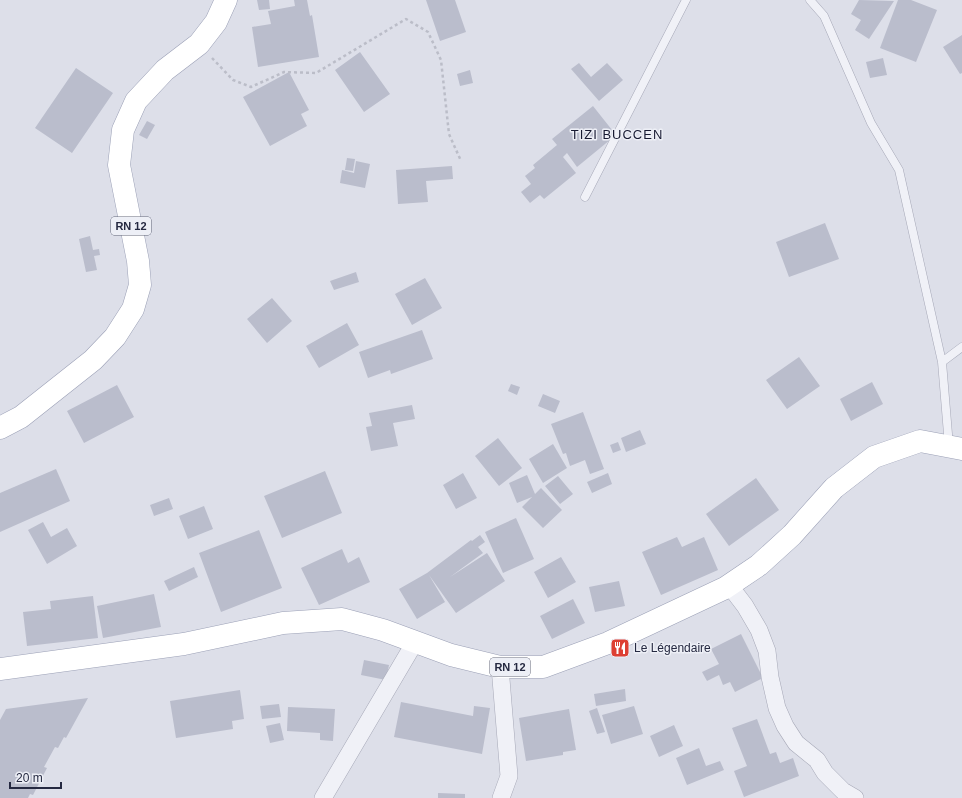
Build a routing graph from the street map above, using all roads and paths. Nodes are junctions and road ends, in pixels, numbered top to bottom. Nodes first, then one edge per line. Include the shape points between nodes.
1 (226, 0) edge
2 (686, 0) edge
3 (810, 0) edge
4 (199, 44) junction
5 (461, 161) dead end
6 (585, 197) dead end
7 (962, 347) edge
8 (942, 362) junction
9 (0, 428) edge
10 (956, 448) edge
11 (729, 585) junction
12 (415, 642) junction
13 (500, 667) junction
14 (0, 669) edge
15 (323, 798) edge
16 (500, 798) edge
17 (855, 798) edge

1 - 4 main road, RN 12 via 216,22
2 - 6 lane
3 - 8 lane via 824,16 871,123 899,170
4 - 5 path via 233,80 251,87 284,72 316,73 406,19 428,32 441,60 449,134
4 - 9 main road, RN 12 via 165,70 136,101 123,130 119,165 138,261 140,285 133,309 115,337 93,360 21,417
7 - 8 lane
8 - 10 lane
10 - 11 main road, RN 12 via 920,441 874,457 834,488 792,535 759,565
11 - 13 main road, RN 12 via 608,643 543,667
11 - 17 street via 759,630 767,651 777,708 785,726 796,743 817,760 825,773
12 - 13 main road, RN 12 via 451,655
12 - 14 main road, RN 12 via 342,619 283,623 184,644
12 - 15 street
13 - 16 street via 509,776

